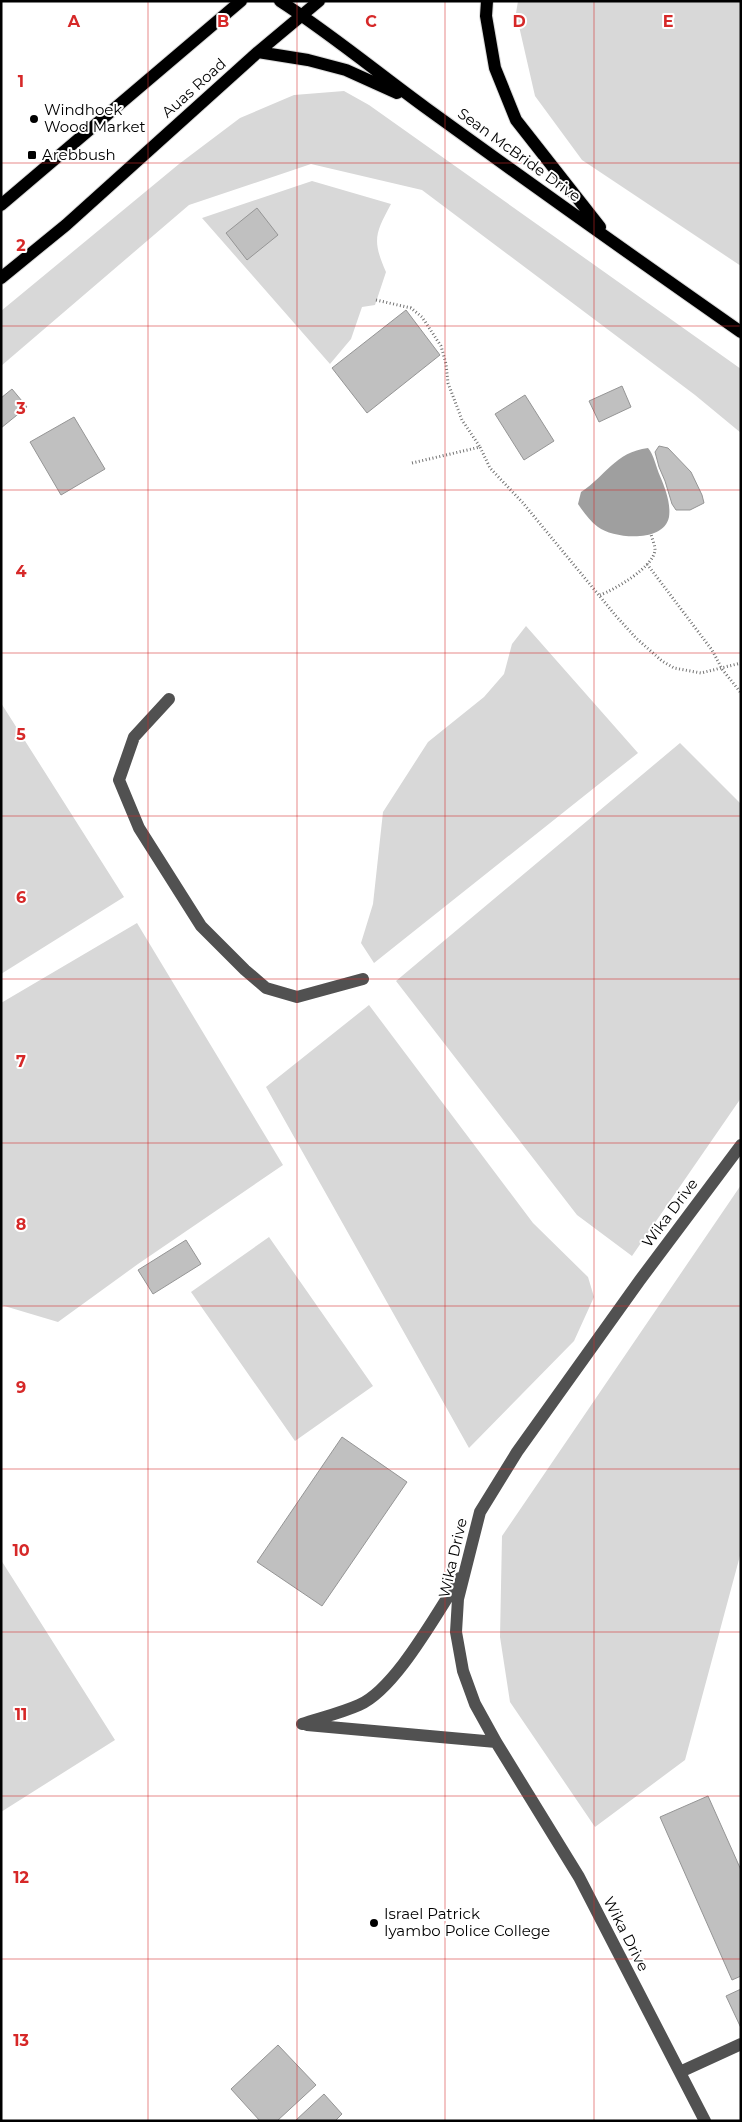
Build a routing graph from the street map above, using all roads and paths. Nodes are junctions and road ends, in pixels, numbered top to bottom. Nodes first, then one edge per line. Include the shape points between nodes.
1 (241, 1) edge
2 (280, 1) edge
3 (319, 1) edge
4 (487, 1) edge
5 (303, 16) junction
6 (258, 52) junction
7 (420, 103) junction
8 (1, 205) edge
9 (612, 242) junction
10 (1, 278) edge
11 (376, 300) dead end
12 (741, 332) edge
13 (480, 447) junction
14 (412, 463) dead end
15 (651, 534) dead end
16 (647, 564) junction
17 (600, 595) junction
18 (741, 663) edge
19 (722, 669) junction
20 (741, 693) edge
21 (169, 699) dead end
22 (363, 979) dead end
23 (741, 1145) edge
24 (466, 1570) junction
25 (496, 1742) junction
26 (741, 2044) edge
27 (680, 2072) junction
28 (705, 2121) edge

1 - 8 main road
2 - 5 main road, Sean McBride Drive
3 - 5 main road, Auas Road
4 - 9 main road via 486,16 495,68 516,120
5 - 6 main road, Auas Road
5 - 7 main road, Sean McBride Drive
6 - 7 main road via 346,70
6 - 10 main road, Auas Road via 66,225
7 - 9 main road, Sean McBride Drive
9 - 12 main road, Sean McBride Drive
11 - 13 path via 411,308 422,318 441,346 448,383 462,420
13 - 14 path
13 - 17 path via 490,468
15 - 16 path via 655,551
16 - 17 path via 630,579
16 - 19 path via 712,650
17 - 19 path via 636,638 674,668 701,673
18 - 19 path
19 - 20 path
21 - 22 street via 134,737 118,780 139,828 201,926 266,988 297,997
23 - 24 street, Wika Drive via 517,1452 480,1512
24 - 25 street, Wika Drive via 458,1599 456,1632 463,1672 475,1704
24 - 25 street via 386,1686 361,1705 302,1724
25 - 27 street, Wika Drive via 579,1877
26 - 27 street
27 - 28 street, Wika Drive

